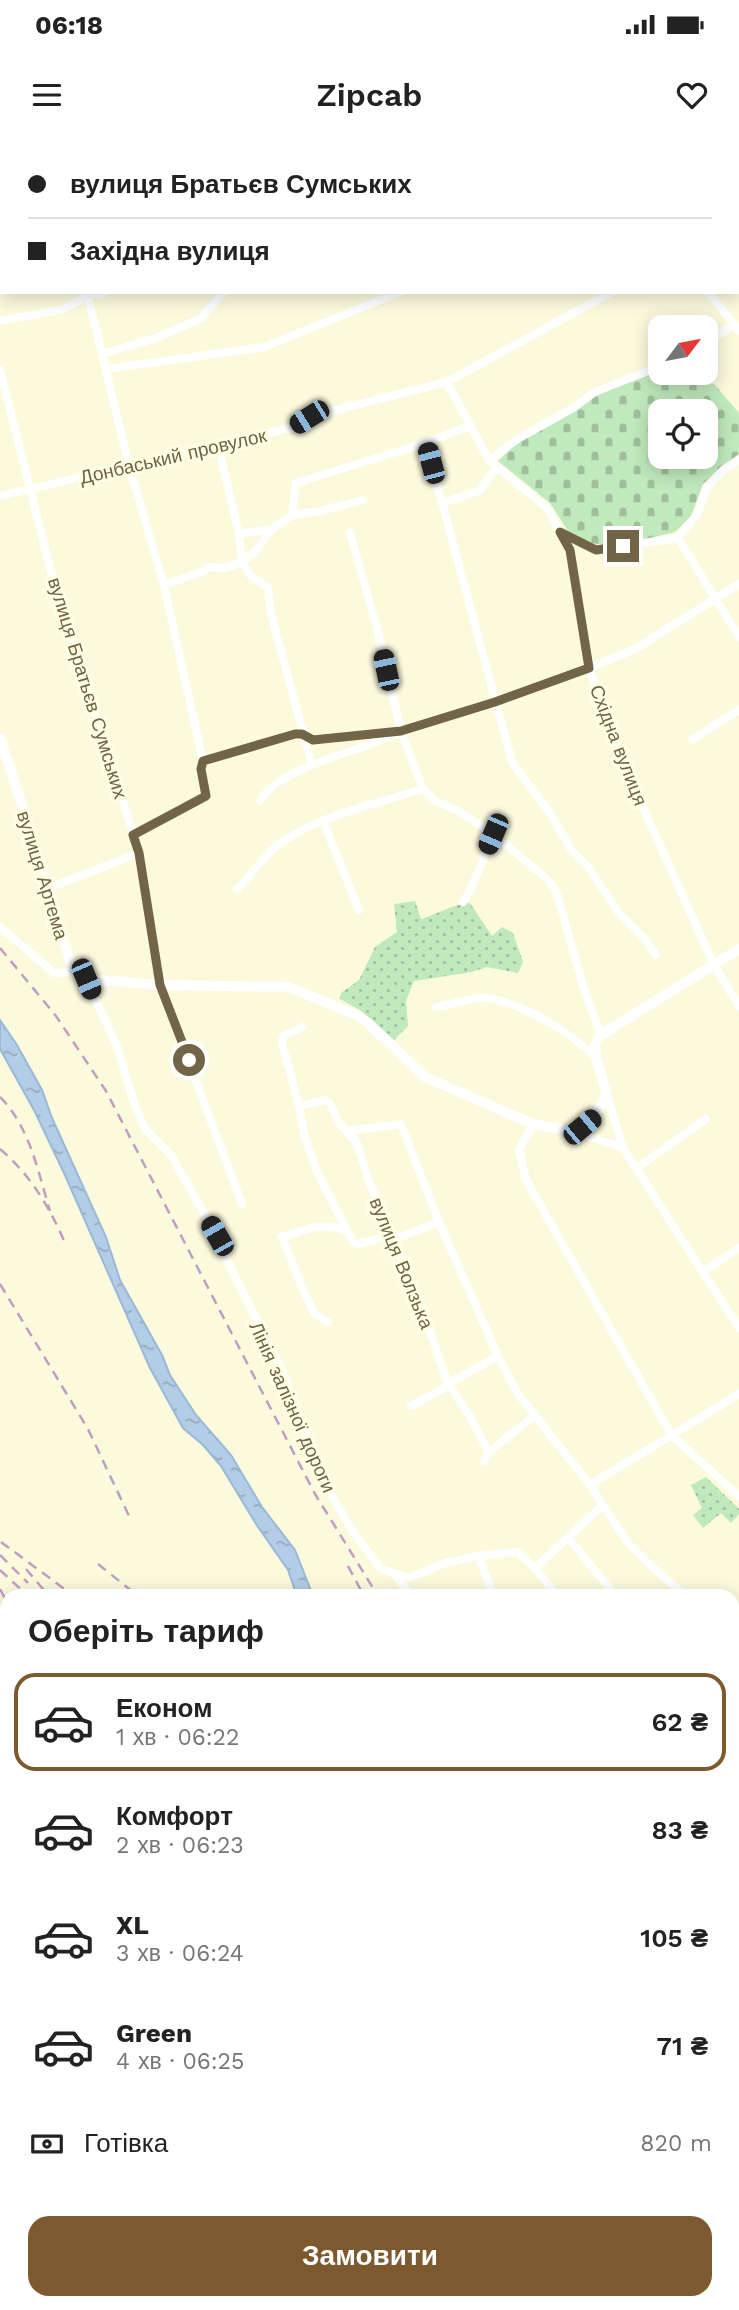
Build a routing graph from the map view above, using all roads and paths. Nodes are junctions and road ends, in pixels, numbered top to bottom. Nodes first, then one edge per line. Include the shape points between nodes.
1 (223, 294) edge
2 (395, 294) edge
3 (608, 294) edge
4 (710, 294) edge
5 (84, 296) edge
6 (0, 321) edge
7 (737, 327) edge
8 (718, 338) edge
9 (102, 354) junction
10 (106, 369) junction
11 (0, 370) edge
12 (648, 371) edge
13 (447, 382) junction
14 (471, 425) junction
15 (426, 443) junction
16 (218, 445) junction
17 (489, 460) junction
18 (739, 460) edge
19 (130, 466) junction
20 (497, 467) junction
21 (29, 488) junction
22 (0, 496) edge
23 (363, 499) dead end
24 (442, 503) junction
25 (292, 515) junction
26 (272, 529) junction
27 (560, 532) junction
28 (350, 533) dead end
29 (239, 534) junction
30 (678, 538) junction
31 (242, 562) junction
32 (739, 584) edge
33 (164, 585) junction
34 (716, 598) junction
35 (739, 637) edge
36 (589, 668) junction
37 (495, 702) junction
38 (739, 710) edge
39 (401, 731) junction
40 (302, 734) junction
41 (0, 738) edge
42 (693, 739) dead end
43 (203, 761) junction
44 (312, 765) junction
45 (423, 789) junction
46 (260, 801) dead end
47 (323, 821) junction
48 (493, 834) junction
49 (133, 835) junction
50 (139, 853) junction
51 (49, 888) junction
52 (237, 889) dead end
53 (463, 902) dead end
54 (359, 910) dead end
55 (0, 927) edge
56 (739, 949) edge
57 (656, 955) dead end
58 (714, 965) junction
59 (73, 972) junction
60 (86, 979) junction
61 (160, 985) junction
62 (739, 1006) edge
63 (436, 1007) dead end
64 (302, 1027) dead end
65 (601, 1035) junction
66 (596, 1057) junction
67 (607, 1095) junction
68 (299, 1106) junction
69 (706, 1119) dead end
70 (533, 1124) junction
71 (347, 1130) junction
72 (571, 1131) junction
73 (623, 1148) junction
74 (637, 1168) junction
75 (242, 1204) dead end
76 (439, 1222) junction
77 (350, 1234) junction
78 (391, 1237) junction
79 (739, 1248) edge
80 (703, 1272) junction
81 (328, 1322) dead end
82 (739, 1328) edge
83 (498, 1356) junction
84 (448, 1384) junction
85 (739, 1394) edge
86 (411, 1406) dead end
87 (535, 1415) junction
88 (671, 1436) junction
89 (489, 1452) junction
90 (484, 1461) dead end
91 (590, 1485) junction
92 (739, 1496) edge
93 (602, 1506) junction
94 (568, 1538) junction
95 (478, 1556) junction
96 (535, 1568) junction
97 (394, 1573) junction
98 (406, 1589) edge
99 (491, 1589) edge
100 (552, 1589) edge
101 (610, 1589) edge
102 (678, 1589) edge

1 - 9 street via 200,319
2 - 10 street via 264,347
3 - 13 street, Донбаський провулок
4 - 7 street
5 - 6 street via 63,309
5 - 9 street
7 - 8 street
9 - 10 street
10 - 19 street
11 - 21 street, вулиця Братьєв Сумських
12 - 17 street via 595,393
13 - 14 street, Східна вулиця
13 - 16 street, Донбаський провулок
14 - 15 street
14 - 17 street, Східна вулиця
15 - 24 street
15 - 25 street via 296,483
16 - 19 street, Донбаський провулок
16 - 29 street
17 - 20 street, Східна вулиця
18 - 30 street via 707,487 697,515
19 - 21 street, Донбаський провулок
19 - 33 street
20 - 24 street via 479,491
20 - 27 street, Східна вулиця via 547,508
21 - 22 street, Донбаський провулок
21 - 49 street, вулиця Братьєв Сумських
23 - 25 street
24 - 37 street
25 - 26 street
26 - 29 street
26 - 31 street
27 - 30 street via 596,550
27 - 36 street, Східна вулиця via 570,550
28 - 39 street
29 - 31 street
30 - 34 street
31 - 33 street via 226,568 209,567
31 - 40 street via 250,575 268,588
32 - 34 street
33 - 43 street
34 - 35 street
34 - 36 street via 635,649
36 - 37 street
36 - 58 street, Східна вулиця via 628,774
37 - 39 street
37 - 57 street via 512,762 572,851
38 - 42 street
39 - 40 street via 313,740
39 - 44 street
39 - 45 street
40 - 43 street
40 - 44 street
41 - 51 street, вулиця Артема
43 - 49 street via 206,796
44 - 46 street via 283,779
45 - 47 street
45 - 48 street
47 - 52 street via 282,842
47 - 54 street
48 - 53 street
48 - 65 street via 556,891
49 - 50 street, вулиця Братьєв Сумських
50 - 51 street
50 - 61 street, вулиця Братьєв Сумських
51 - 59 street, вулиця Артема
55 - 59 street via 54,973
56 - 58 street
58 - 62 street, Східна вулиця
58 - 65 street
59 - 60 street
60 - 61 street
60 - 97 street, Лінія залізної дороги via 117,1046 145,1129 170,1155 217,1236 282,1370 330,1493 381,1569
61 - 70 street via 289,987 317,997 367,1022 425,1077
61 - 75 street, вулиця Братьєв Сумських
63 - 66 street via 483,998 522,1008
64 - 68 street via 283,1036 282,1043
65 - 66 street via 595,1044
66 - 67 street
67 - 72 street via 594,1117
67 - 73 street
68 - 71 street, вулиця Волзька via 324,1100
68 - 77 street via 317,1172
69 - 74 street
70 - 72 street
70 - 88 street via 519,1150 526,1180
71 - 76 street via 401,1124
71 - 78 street, вулиця Волзька via 357,1143
72 - 73 street
73 - 74 street
74 - 80 street
76 - 78 street
76 - 83 street
77 - 78 street via 357,1244
77 - 81 street via 336,1226 282,1237 314,1312
78 - 84 street, вулиця Волзька
79 - 80 street
80 - 82 street
83 - 84 street
83 - 87 street
84 - 86 street
84 - 89 street, вулиця Волзька
85 - 88 street
87 - 89 street
87 - 91 street
88 - 91 street
88 - 92 street
89 - 90 street
91 - 93 street
93 - 94 street
93 - 102 street via 628,1543
94 - 96 street
94 - 101 street
95 - 96 street via 517,1552
95 - 97 street via 409,1578
95 - 99 street
96 - 100 street
97 - 98 street, Лінія залізної дороги

